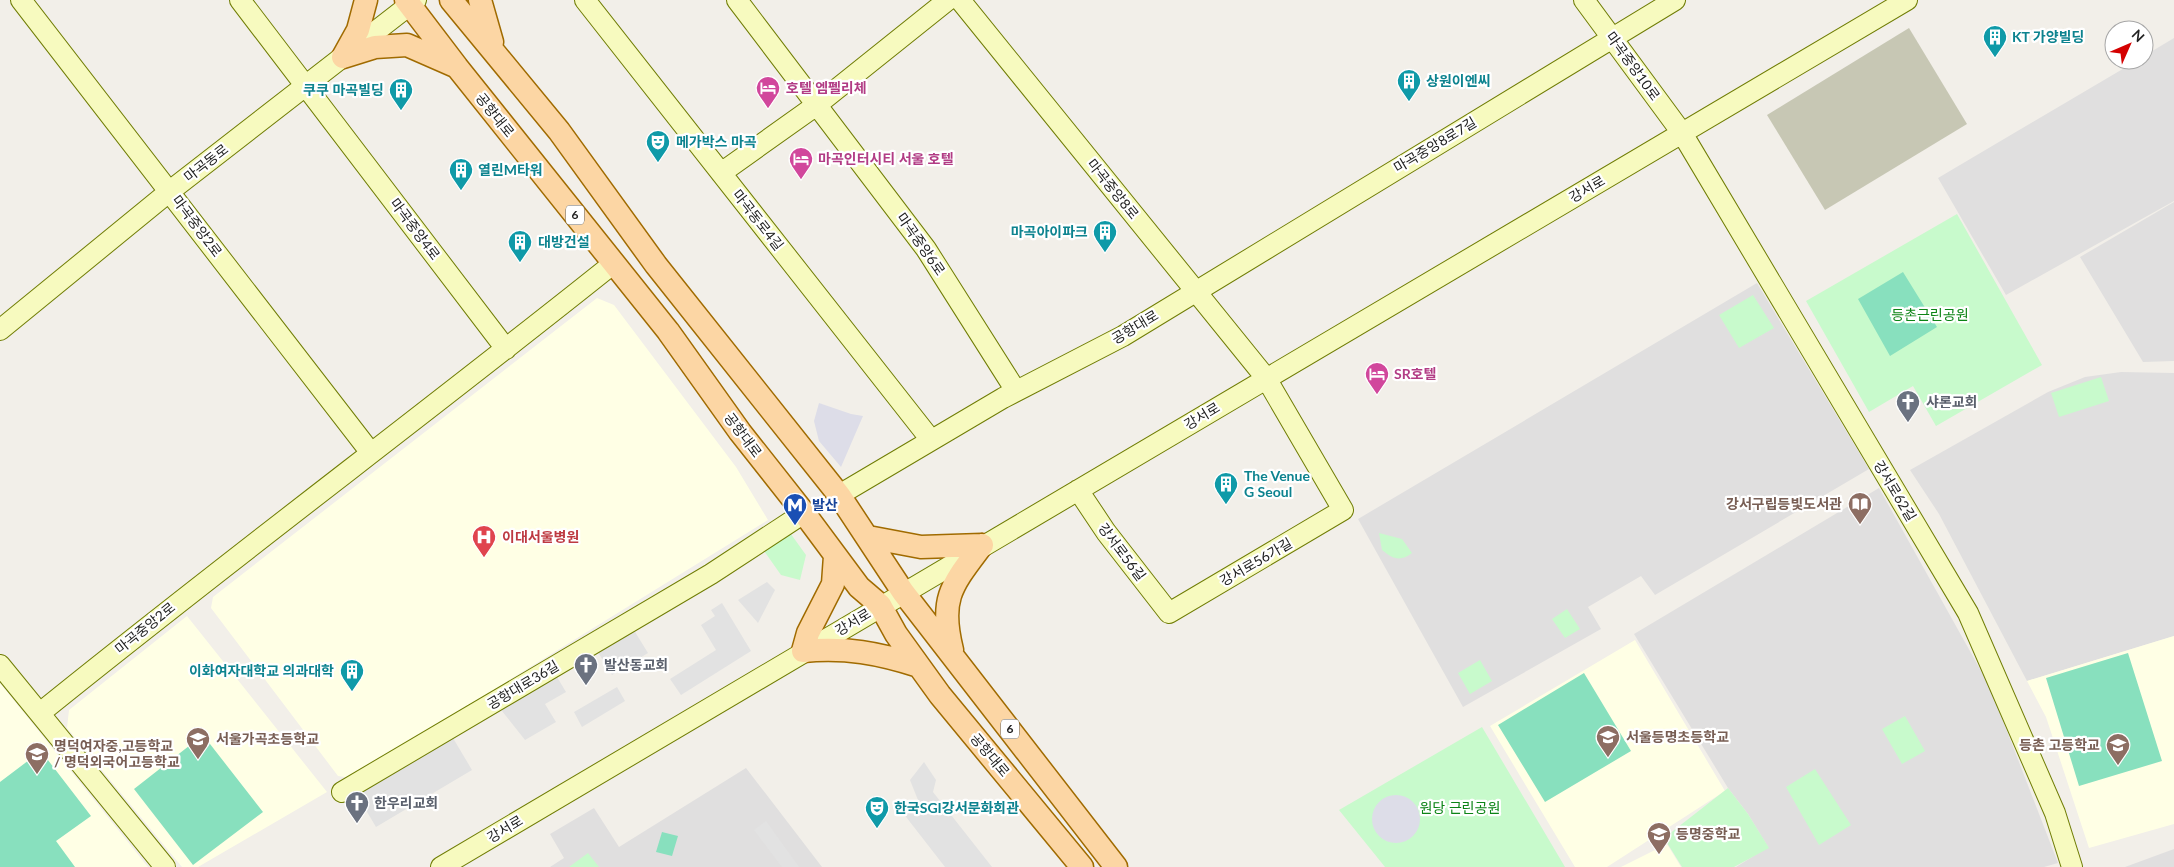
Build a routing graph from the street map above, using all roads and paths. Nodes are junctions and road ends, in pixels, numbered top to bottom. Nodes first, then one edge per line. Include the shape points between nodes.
1 (21, 0) edge
2 (240, 0) edge
3 (366, 0) edge
4 (451, 0) edge
5 (480, 0) edge
6 (585, 0) edge
7 (737, 0) edge
8 (948, 0) edge
9 (960, 0) edge
10 (1584, 0) edge
11 (1675, 0) edge
12 (1907, 0) edge
13 (411, 1) edge
14 (1613, 38) junction
15 (494, 50) junction
16 (342, 57) junction
17 (457, 67) junction
18 (306, 84) junction
19 (818, 104) junction
20 (1682, 133) junction
21 (721, 173) junction
22 (170, 191) junction
23 (614, 263) junction
24 (1195, 290) junction
25 (0, 330) edge
26 (506, 350) junction
27 (1266, 378) junction
28 (1016, 391) junction
29 (931, 440) junction
30 (371, 453) junction
31 (1078, 490) junction
32 (839, 495) junction
33 (804, 513) junction
34 (868, 537) junction
35 (982, 545) junction
36 (835, 556) junction
37 (903, 592) junction
38 (880, 605) junction
39 (1168, 613) joint
40 (803, 651) junction
41 (954, 658) junction
42 (0, 665) edge
43 (920, 666) junction
44 (40, 713) junction
45 (342, 792) dead end
46 (164, 867) edge
47 (441, 867) edge
48 (1082, 867) edge
49 (1116, 867) edge
50 (2072, 867) edge

1 - 22 street, 마곡중앙2로
2 - 18 street, 마곡중앙4로
3 - 16 main road via 358,30
4 - 15 main road, 6
5 - 15 main road
6 - 21 street, 마곡동로4길
7 - 19 street, 마곡중앙6로
8 - 19 street
9 - 24 street, 마곡중앙8로
10 - 14 street, 마곡중앙10로
11 - 14 street, 마곡중앙8로7길
12 - 20 street, 강서로
13 - 16 street, 마곡동로
13 - 17 main road, 공항대로 / 6
14 - 20 street, 마곡중앙10로
14 - 24 street, 마곡중앙8로7길
15 - 32 main road, 6 via 559,131 656,266
16 - 17 main road via 375,47 407,45
16 - 18 street, 마곡동로
17 - 23 main road, 공항대로 / 6
18 - 22 street, 마곡동로
18 - 26 street, 마곡중앙4로
19 - 21 street
19 - 28 street, 마곡중앙6로 via 926,249
20 - 27 street, 강서로
20 - 50 street, 강서로62길 via 1968,613 2055,813
21 - 29 street, 마곡동로4길
22 - 25 street, 마곡동로
22 - 30 street, 마곡중앙2로
23 - 26 street
23 - 33 main road, 공항대로 / 6
24 - 27 street, 마곡중앙8로
24 - 28 street, 공항대로 via 1123,336
26 - 30 street, 마곡중앙2로
27 - 31 street, 강서로
27 - 39 street, 강서로56가길 via 1343,510
28 - 29 street, 공항대로
29 - 32 street, 공항대로
30 - 44 street, 마곡중앙2로
31 - 35 street, 강서로
31 - 39 street, 강서로56길
32 - 34 main road, 6
33 - 36 main road, 공항대로 / 6
33 - 45 street, 공항대로36길 via 703,579
34 - 35 main road via 921,548
34 - 37 main road, 6
35 - 37 street, 강서로
35 - 41 main road via 954,582 948,600 946,628
36 - 38 main road, 공항대로 / 6 via 859,587
36 - 40 main road via 833,584 808,633
37 - 38 street, 강서로
37 - 41 main road, 6
38 - 40 street, 강서로
38 - 43 main road, 공항대로 / 6 via 896,634
40 - 43 main road via 870,652
40 - 47 street, 강서로
41 - 49 main road, 6
42 - 44 street
43 - 48 main road, 공항대로 / 6 via 940,695
44 - 46 street

